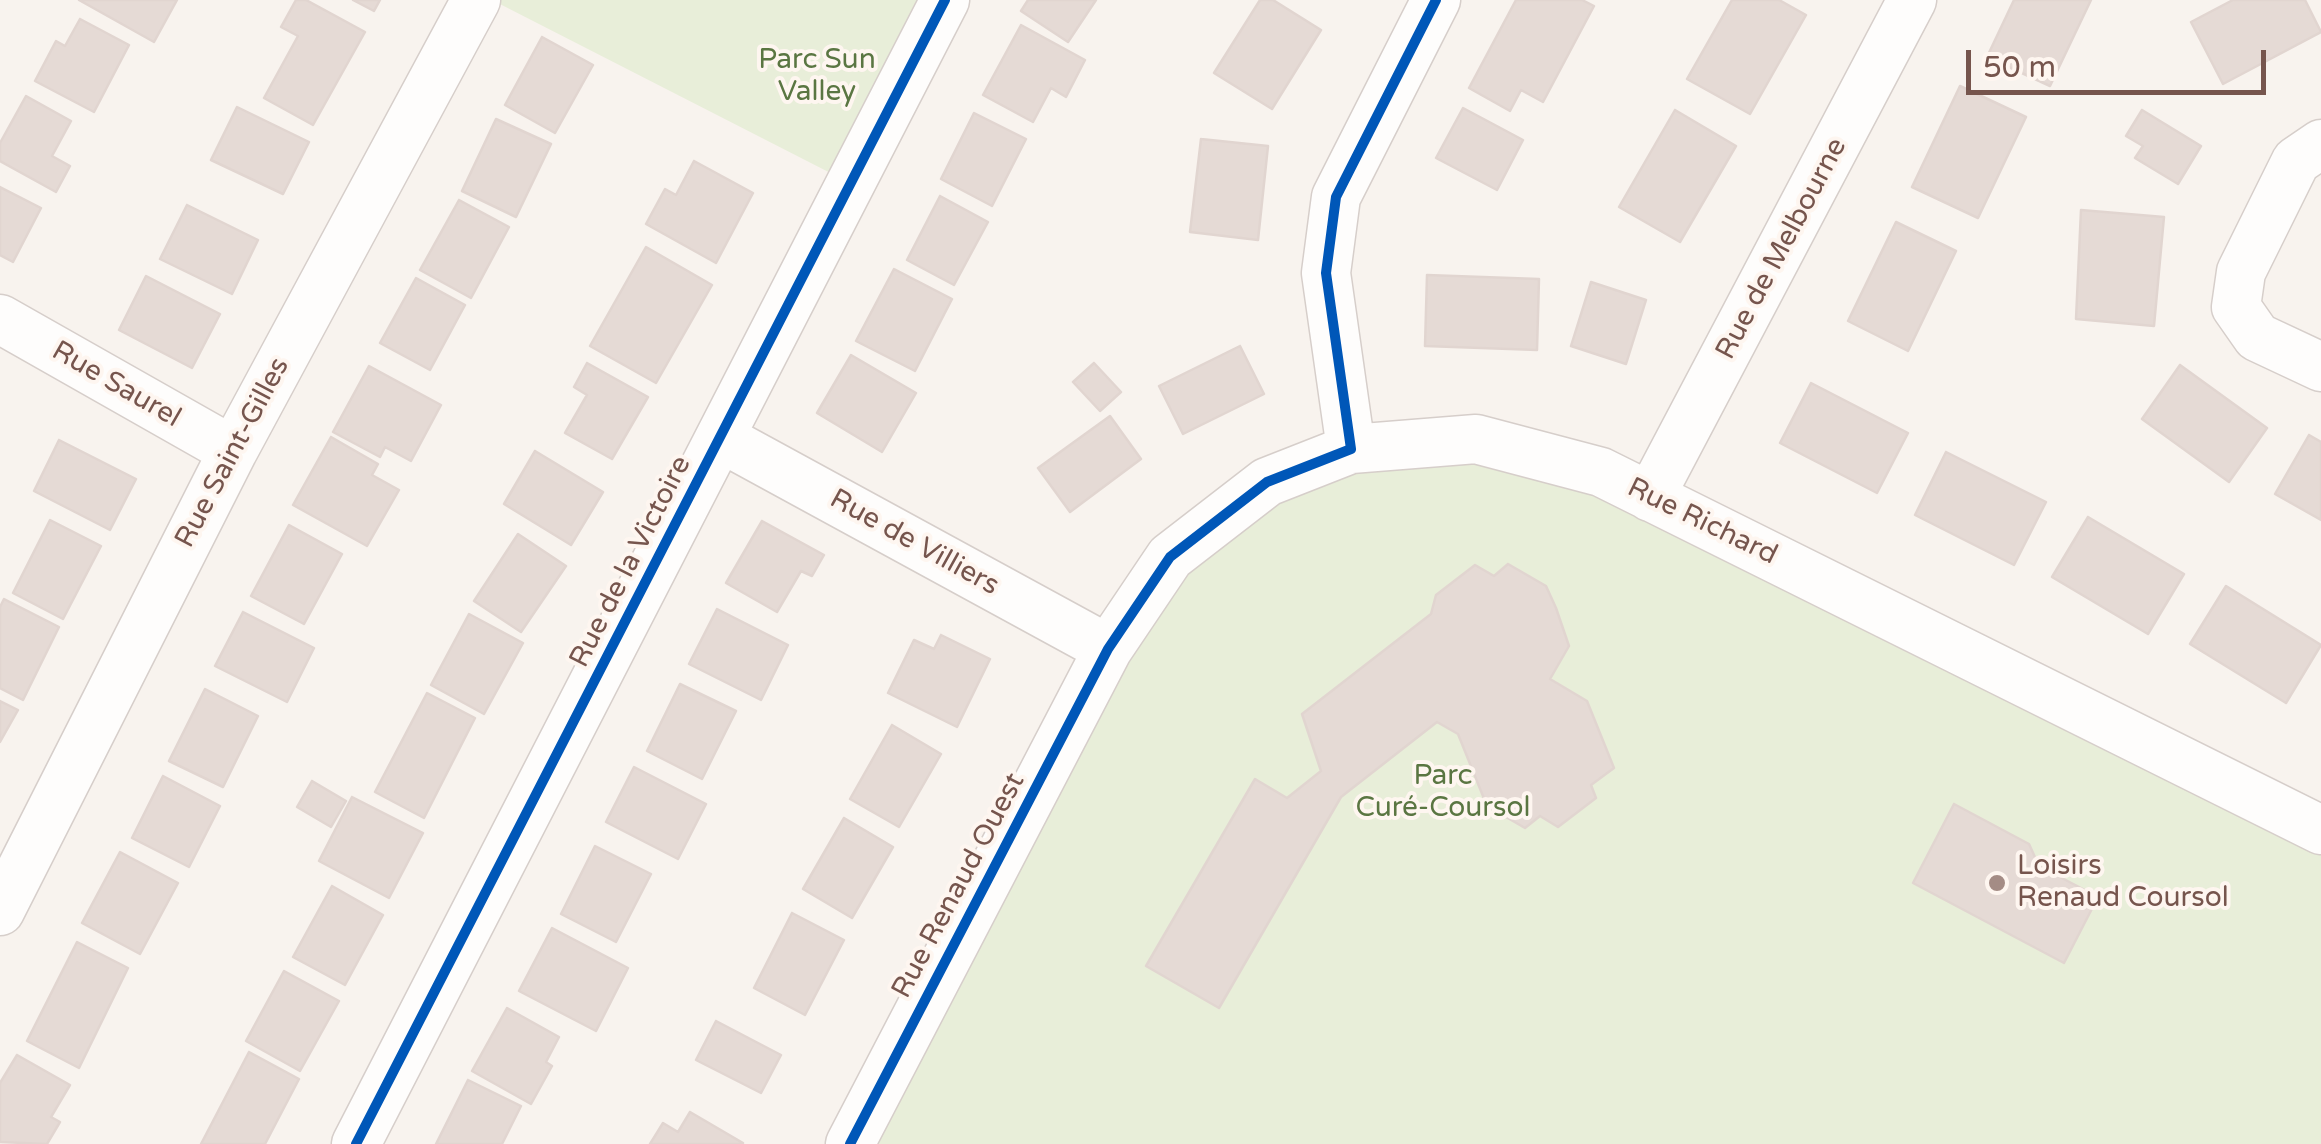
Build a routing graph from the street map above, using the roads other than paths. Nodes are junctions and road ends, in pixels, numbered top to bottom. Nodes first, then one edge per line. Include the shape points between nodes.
1 (476, 0) edge
2 (945, 0) edge
3 (1436, 0) edge
4 (1912, 0) edge
5 (2321, 144) edge
6 (0, 319) edge
7 (2321, 367) edge
8 (721, 438) junction
9 (1351, 450) junction
10 (232, 451) junction
11 (1650, 497) junction
12 (1108, 649) junction
13 (2321, 830) edge
14 (0, 911) edge
15 (356, 1144) edge
16 (850, 1144) edge

1 - 10 street, Rue Saint-Gilles
2 - 8 street, Rue de la Victoire
3 - 9 street via 1336,197 1326,273
4 - 11 street, Rue de Melbourne
5 - 7 street via 2296,161 2241,272 2236,307 2256,337
6 - 10 street, Rue Saurel
8 - 12 street, Rue de Villiers
8 - 15 street, Rue de la Victoire
9 - 11 street, Rue Richard via 1476,438 1601,472
9 - 12 street, Rue Richard via 1267,482 1170,558
10 - 14 street, Rue Saint-Gilles
11 - 13 street, Rue Richard
12 - 16 street, Rue Renaud Ouest

